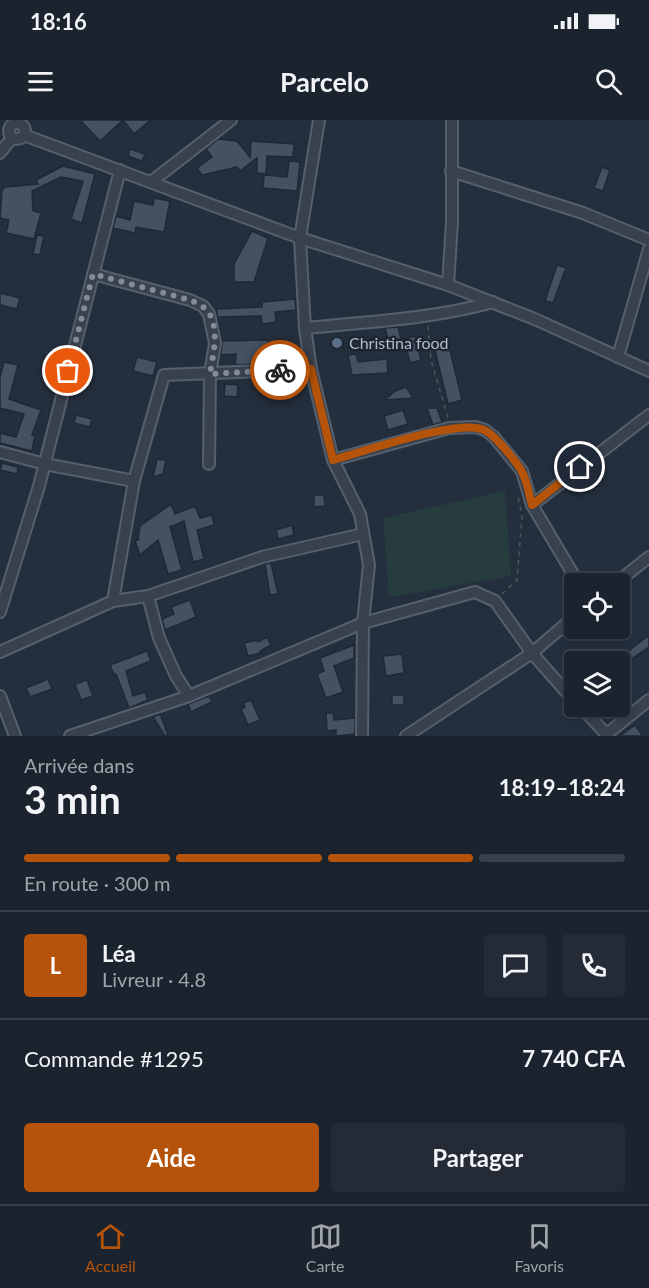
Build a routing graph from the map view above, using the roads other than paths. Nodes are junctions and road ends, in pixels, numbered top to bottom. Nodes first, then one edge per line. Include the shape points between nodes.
1 (231, 120) edge
2 (319, 120) edge
3 (452, 120) edge
4 (0, 123) edge
5 (22, 127) edge
6 (0, 153) edge
7 (120, 170) junction
8 (451, 171) junction
9 (151, 182) junction
10 (300, 238) junction
11 (649, 240) edge
12 (649, 249) edge
13 (93, 274) junction
14 (448, 285) junction
15 (493, 302) junction
16 (305, 328) junction
17 (618, 357) junction
18 (311, 369) junction
19 (649, 370) edge
20 (210, 374) junction
21 (649, 415) edge
22 (0, 452) edge
23 (333, 460) junction
24 (45, 464) junction
25 (208, 464) dead end
26 (134, 481) junction
27 (532, 505) junction
28 (363, 534) junction
29 (649, 557) edge
30 (572, 573) edge
31 (629, 573) edge
32 (148, 596) junction
33 (112, 601) junction
34 (0, 612) edge
35 (363, 623) junction
36 (564, 625) edge
37 (0, 652) edge
38 (532, 653) junction
39 (564, 690) edge
40 (0, 696) edge
41 (189, 696) junction
42 (649, 700) edge
43 (590, 717) edge
44 (607, 735) edge
45 (15, 736) edge
46 (70, 736) edge
47 (362, 736) edge
48 (406, 736) edge

1 - 9 street
2 - 10 street
3 - 8 street
4 - 5 street
5 - 6 street via 9,131 12,138
5 - 7 street
7 - 9 street
7 - 13 street
8 - 11 street via 583,213
8 - 14 street
9 - 10 street
10 - 14 street
10 - 16 street
12 - 17 street
13 - 20 street via 203,306 212,321 215,343
13 - 24 street
14 - 15 street
15 - 16 street via 427,317
15 - 17 street
16 - 18 street
17 - 19 street
18 - 20 street
18 - 23 street
20 - 25 street
20 - 26 street via 164,375
21 - 27 street
22 - 24 street
23 - 27 street via 449,428 476,427 494,437 522,471
23 - 28 street via 360,514
24 - 26 street
24 - 34 street
26 - 33 street
27 - 30 street
28 - 32 street via 262,557
28 - 35 street via 369,565
29 - 31 street
32 - 33 street
32 - 41 street via 159,638
33 - 37 street
35 - 38 street via 475,592 495,601
35 - 41 street
35 - 47 street
36 - 38 street
38 - 39 street
38 - 48 street
40 - 45 street
41 - 46 street
42 - 44 street
43 - 44 street

